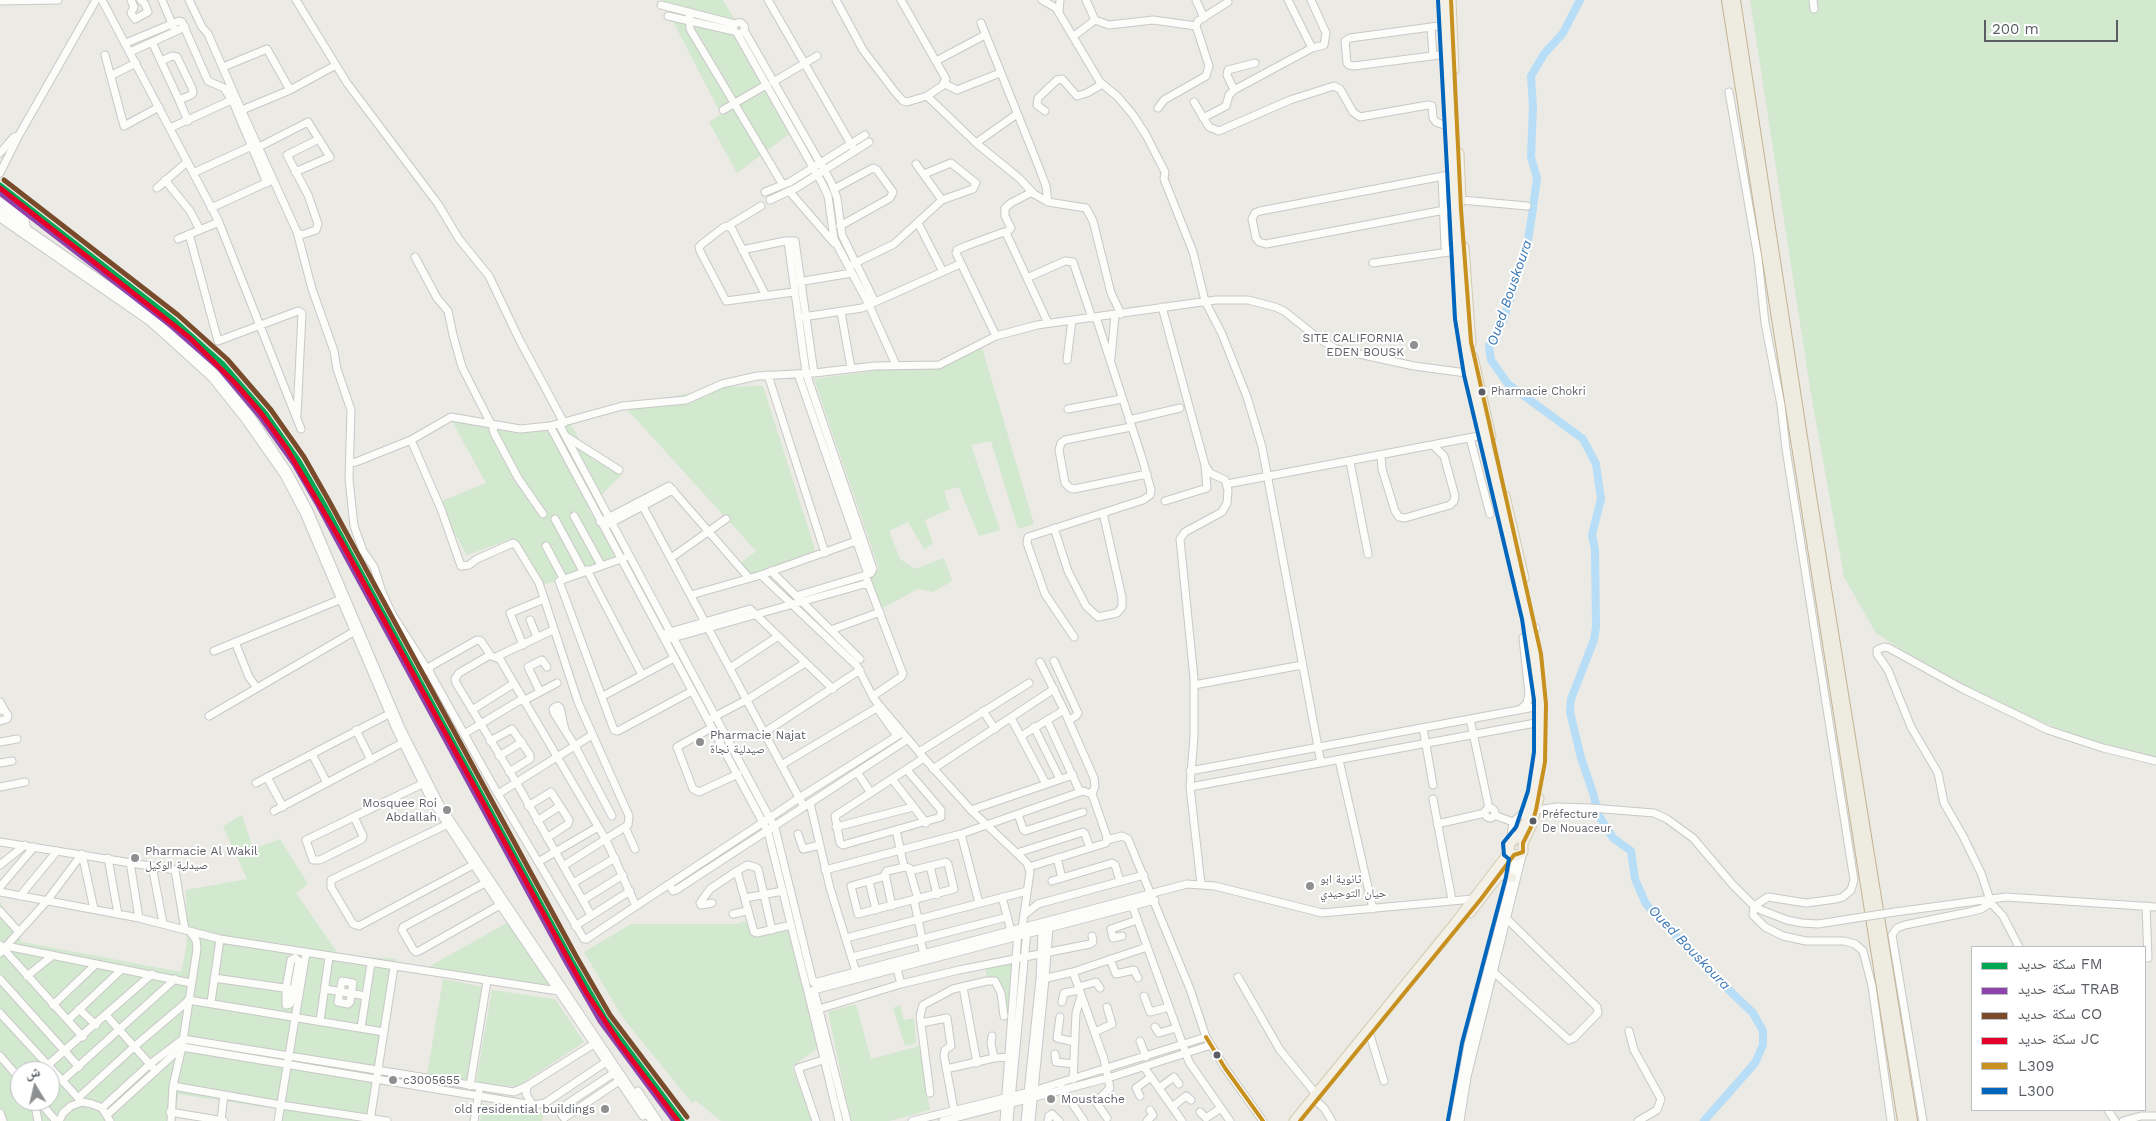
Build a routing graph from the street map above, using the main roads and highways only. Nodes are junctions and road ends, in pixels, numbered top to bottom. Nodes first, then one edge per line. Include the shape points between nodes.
1 (1444, 0) edge
2 (1451, 0) edge
3 (1727, 0) edge
4 (1735, 0) edge
5 (1450, 58) junction
6 (1474, 374) junction
7 (1533, 629) junction
8 (1535, 806) junction
9 (1516, 849) junction
10 (1498, 876) junction
11 (1512, 878) road end
12 (1316, 1098) junction
13 (1294, 1121) edge
14 (1300, 1121) edge
15 (1903, 1121) edge
16 (1912, 1121) edge

1 - 5 main road
2 - 5 main road
3 - 15 highway
4 - 16 highway
5 - 6 main road
5 - 6 main road via 1454,252 1461,318
6 - 7 main road
7 - 8 main road via 1540,706 1540,763
7 - 8 main road via 1544,682 1547,733 1545,762
8 - 9 main road via 1531,827
9 - 10 main road
9 - 12 main road
10 - 11 main road
10 - 12 main road
12 - 13 main road
12 - 14 main road

